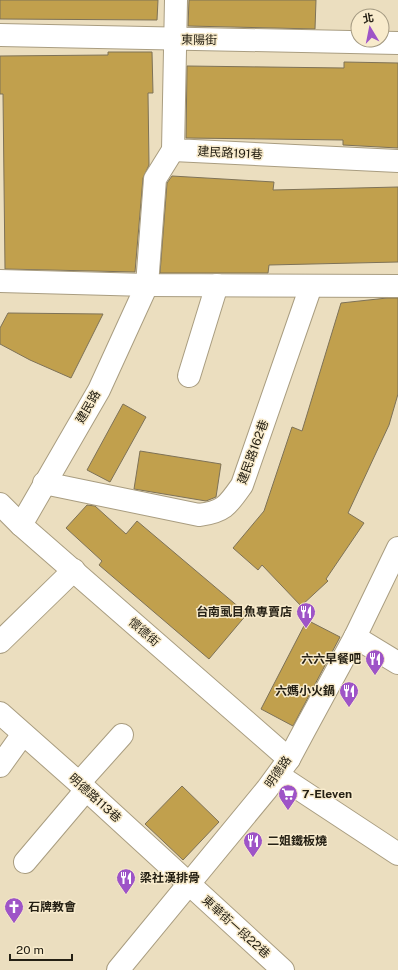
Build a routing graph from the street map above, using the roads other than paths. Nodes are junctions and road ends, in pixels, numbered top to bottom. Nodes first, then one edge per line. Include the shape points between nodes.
1 (176, 0) edge
2 (0, 35) edge
3 (176, 40) junction
4 (398, 43) edge
5 (173, 150) junction
6 (398, 162) edge
7 (0, 281) edge
8 (147, 285) junction
9 (217, 285) junction
10 (311, 286) junction
11 (398, 286) edge
12 (189, 376) dead end
13 (44, 483) junction
14 (0, 504) edge
15 (21, 525) junction
16 (398, 548) edge
17 (74, 570) junction
18 (355, 637) junction
19 (0, 642) edge
20 (398, 663) edge
21 (0, 713) edge
22 (23, 734) junction
23 (122, 735) dead end
24 (0, 766) edge
25 (283, 767) junction
26 (83, 787) junction
27 (398, 854) edge
28 (25, 862) dead end
29 (189, 885) junction
30 (118, 970) edge
31 (283, 970) edge

1 - 3 street
2 - 3 street, 東陽街
3 - 4 street, 東陽街
3 - 5 street
5 - 6 street, 建民路191巷
5 - 8 street via 155,179
7 - 8 street
8 - 9 street
8 - 13 street, 建民路 via 99,390
9 - 10 street
9 - 12 street
10 - 11 street
10 - 13 street, 建民路162巷 via 242,485 227,505 213,513 199,515
13 - 15 street, 建民路
14 - 15 street, 懷德街
15 - 17 street, 懷德街
16 - 18 street, 明德路
17 - 19 street
17 - 25 street, 懷德街
18 - 20 street
18 - 25 street, 明德路
21 - 22 street, 明德路113巷
22 - 24 street
22 - 26 street, 明德路113巷
23 - 26 street
25 - 27 street, 懷德街
25 - 29 street, 明德路
26 - 28 street
26 - 29 street, 明德路113巷
29 - 30 street, 明德路
29 - 31 street, 東華街一段22巷

